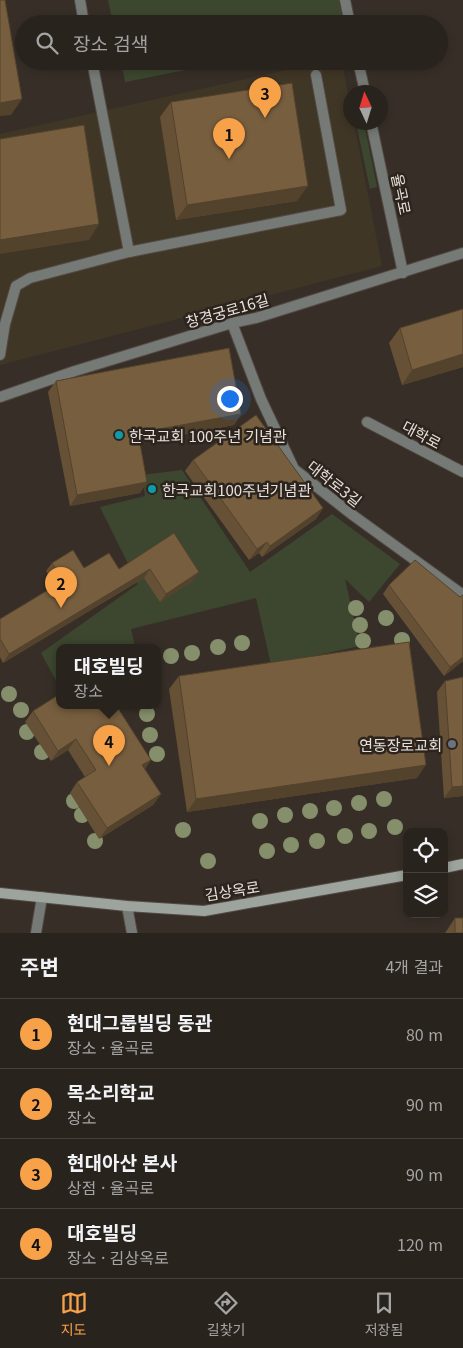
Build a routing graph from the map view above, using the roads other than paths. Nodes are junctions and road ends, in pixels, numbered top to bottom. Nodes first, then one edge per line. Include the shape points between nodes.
1 (80, 0) edge
2 (345, 0) edge
3 (82, 15) edge
4 (348, 15) edge
5 (94, 70) edge
6 (360, 70) edge
7 (316, 75) dead end
8 (363, 85) edge
9 (373, 130) edge
10 (129, 252) junction
11 (463, 253) edge
12 (403, 273) junction
13 (232, 323) junction
14 (0, 355) edge
15 (0, 396) edge
16 (367, 422) dead end
17 (463, 472) edge
18 (463, 595) edge
19 (463, 864) edge
20 (448, 867) edge
21 (403, 876) edge
22 (0, 893) edge
23 (42, 897) junction
24 (127, 906) junction
25 (36, 933) edge
26 (132, 933) edge

1 - 3 street
2 - 4 street
5 - 10 street
6 - 8 street
7 - 10 street via 341,210
9 - 12 street, 율곡로
10 - 14 street via 30,278 16,286
11 - 12 street, 창경궁로16길
12 - 13 street, 창경궁로16길
13 - 15 street, 창경궁로16길
13 - 18 street, 대학로3길 via 261,399 294,469
16 - 17 street, 대학로
19 - 20 street
21 - 24 street, 김상옥로 via 204,911
22 - 23 street, 김상옥로
23 - 24 street, 김상옥로
23 - 25 street
24 - 26 street

